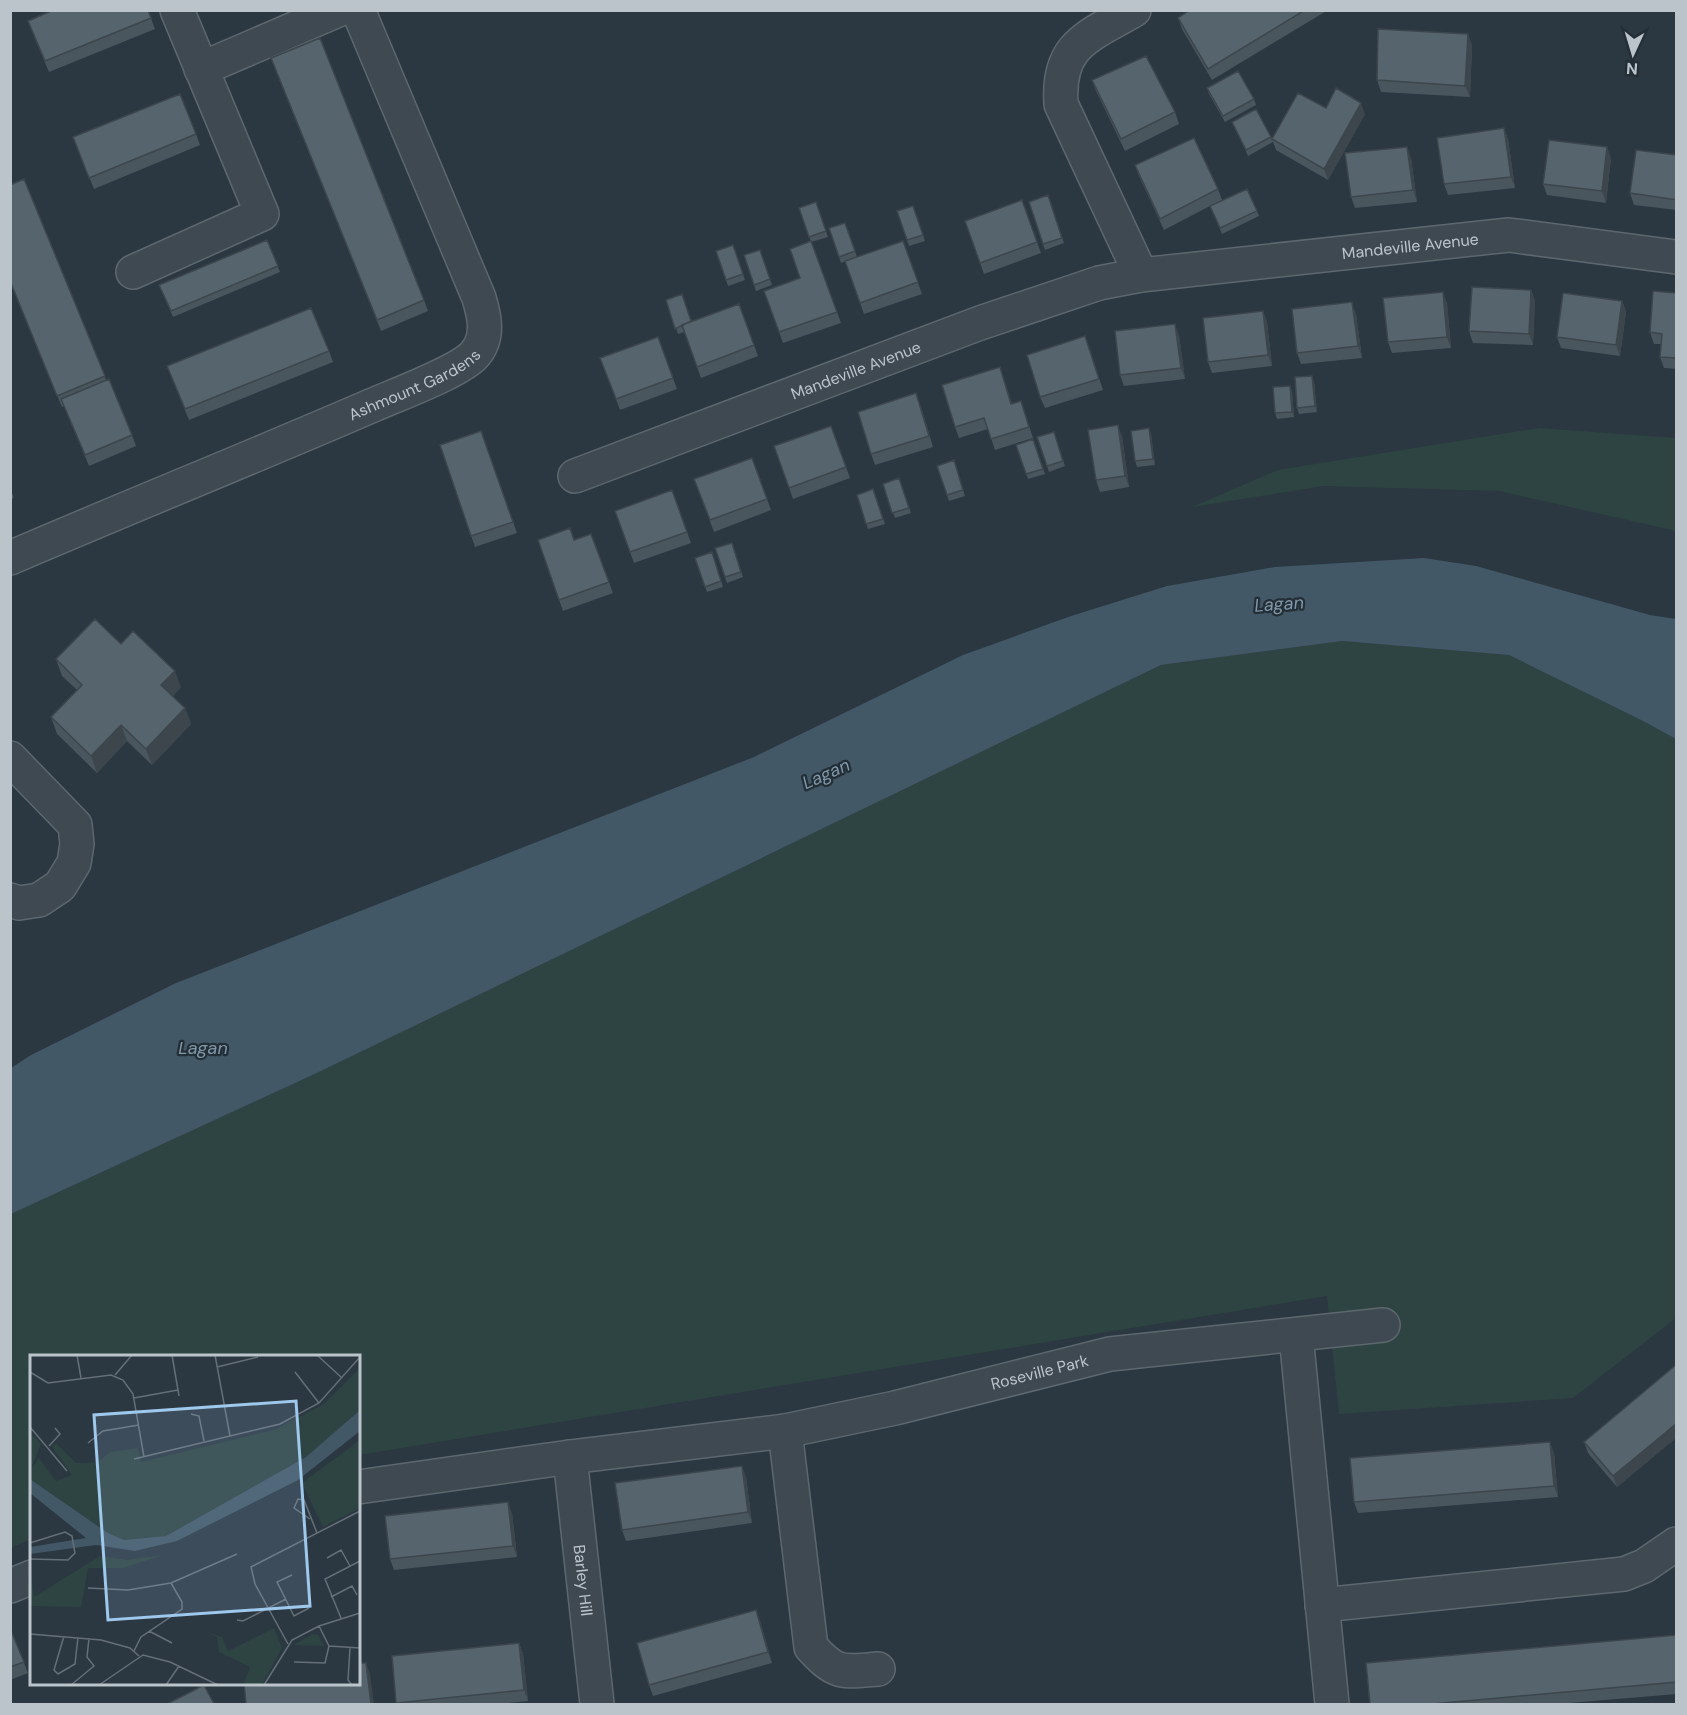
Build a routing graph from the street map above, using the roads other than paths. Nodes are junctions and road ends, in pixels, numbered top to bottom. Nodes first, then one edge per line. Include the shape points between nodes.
1 (177, 10) edge
2 (338, 10) edge
3 (358, 10) edge
4 (1134, 10) edge
5 (201, 69) junction
6 (1677, 257) edge
7 (133, 272) dead end
8 (1141, 275) junction
9 (575, 476) dead end
10 (10, 558) edge
11 (10, 758) edge
12 (10, 900) edge
13 (1383, 1325) dead end
14 (1296, 1335) junction
15 (785, 1431) junction
16 (570, 1457) junction
17 (360, 1487) edge
18 (1677, 1544) edge
19 (30, 1578) edge
20 (10, 1586) edge
21 (1322, 1605) junction
22 (878, 1669) dead end
23 (597, 1704) edge
24 (1332, 1704) edge

1 - 5 street
2 - 5 street
3 - 10 street, Ashmount Gardens via 479,298 486,320 483,340 474,356 451,371 389,398
4 - 8 street via 1072,50 1059,83 1061,104
5 - 7 street via 262,214
6 - 8 street, Mandeville Avenue via 1509,235
8 - 9 street, Mandeville Avenue via 1099,283 980,323
11 - 12 street via 75,825 77,844 74,863 60,886 39,900
13 - 14 street, Roseville Park
14 - 15 street, Roseville Park via 1110,1354
14 - 21 street
15 - 16 street
15 - 22 street via 811,1647 825,1663 843,1672
16 - 17 street
16 - 23 street, Barley Hill
18 - 21 street via 1624,1574
19 - 20 street
21 - 24 street

